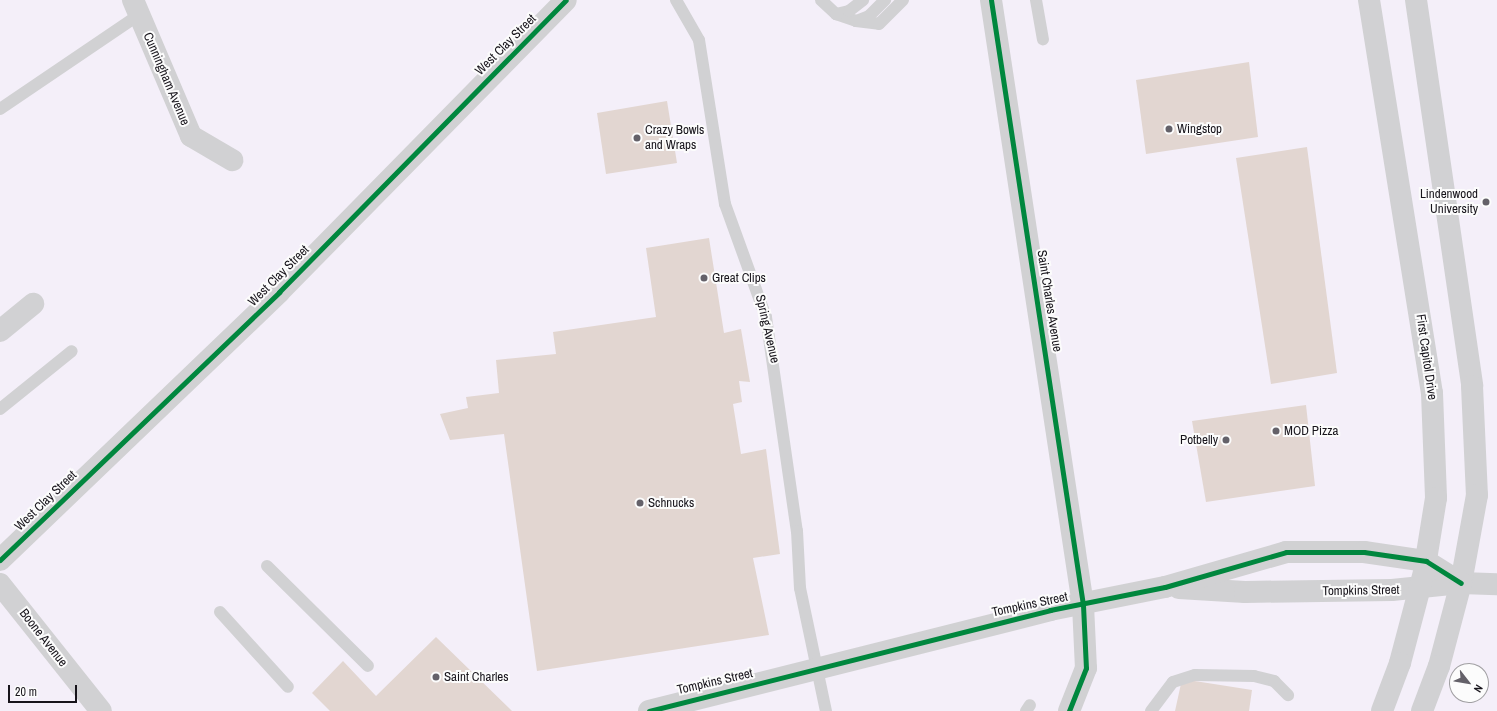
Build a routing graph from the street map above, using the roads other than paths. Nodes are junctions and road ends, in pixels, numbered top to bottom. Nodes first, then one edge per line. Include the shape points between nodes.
1 (566, 0) edge
2 (676, 0) edge
3 (821, 0) edge
4 (836, 0) edge
5 (864, 0) edge
6 (885, 0) edge
7 (903, 0) edge
8 (992, 0) edge
9 (1036, 0) edge
10 (1369, 0) edge
11 (1416, 0) edge
12 (136, 8) edge
13 (836, 14) junction
14 (856, 21) junction
15 (1042, 38) dead end
16 (0, 109) edge
17 (232, 160) dead end
18 (33, 304) dead end
19 (0, 331) edge
20 (72, 351) dead end
21 (0, 408) edge
22 (0, 560) edge
23 (1426, 561) junction
24 (267, 566) dead end
25 (1461, 583) junction
26 (0, 584) edge
27 (1497, 584) edge
28 (1165, 587) junction
29 (1420, 590) junction
30 (1083, 605) junction
31 (220, 612) dead end
32 (368, 666) dead end
33 (818, 669) junction
34 (288, 687) dead end
35 (1288, 695) dead end
36 (101, 711) edge
37 (648, 711) edge
38 (826, 711) edge
39 (1070, 711) edge
40 (1151, 711) edge
41 (1382, 711) edge
42 (1422, 711) edge

1 - 22 street, West Clay Street via 279,292
2 - 33 lane, Spring Avenue via 699,40 726,204 766,317 797,531 800,588
3 - 4 lane
3 - 13 lane
5 - 13 lane via 850,11
6 - 14 lane via 869,16
7 - 14 lane via 879,24
8 - 30 street, Saint Charles Avenue
9 - 15 lane
10 - 23 street, First Capitol Drive via 1432,393 1436,498
11 - 25 street via 1472,386 1477,495
12 - 16 lane
12 - 17 street, Cunningham Avenue via 191,136
13 - 14 lane
18 - 19 street
20 - 21 lane
23 - 25 street, Tompkins Street
23 - 28 street, Tompkins Street via 1364,552 1286,552
23 - 29 street, First Capitol Drive
24 - 32 lane
25 - 27 street, Tompkins Street
25 - 29 street, Tompkins Street
25 - 42 street via 1439,666
26 - 36 street, Boone Avenue
28 - 29 street, Tompkins Street via 1245,592
28 - 30 street, Tompkins Street
29 - 41 street, First Capitol Drive
30 - 33 street, Tompkins Street via 1050,610
30 - 39 street via 1086,668
31 - 34 lane
33 - 37 street, Tompkins Street
33 - 38 lane, Spring Avenue
35 - 40 lane via 1274,681 1254,676 1195,675 1173,682

